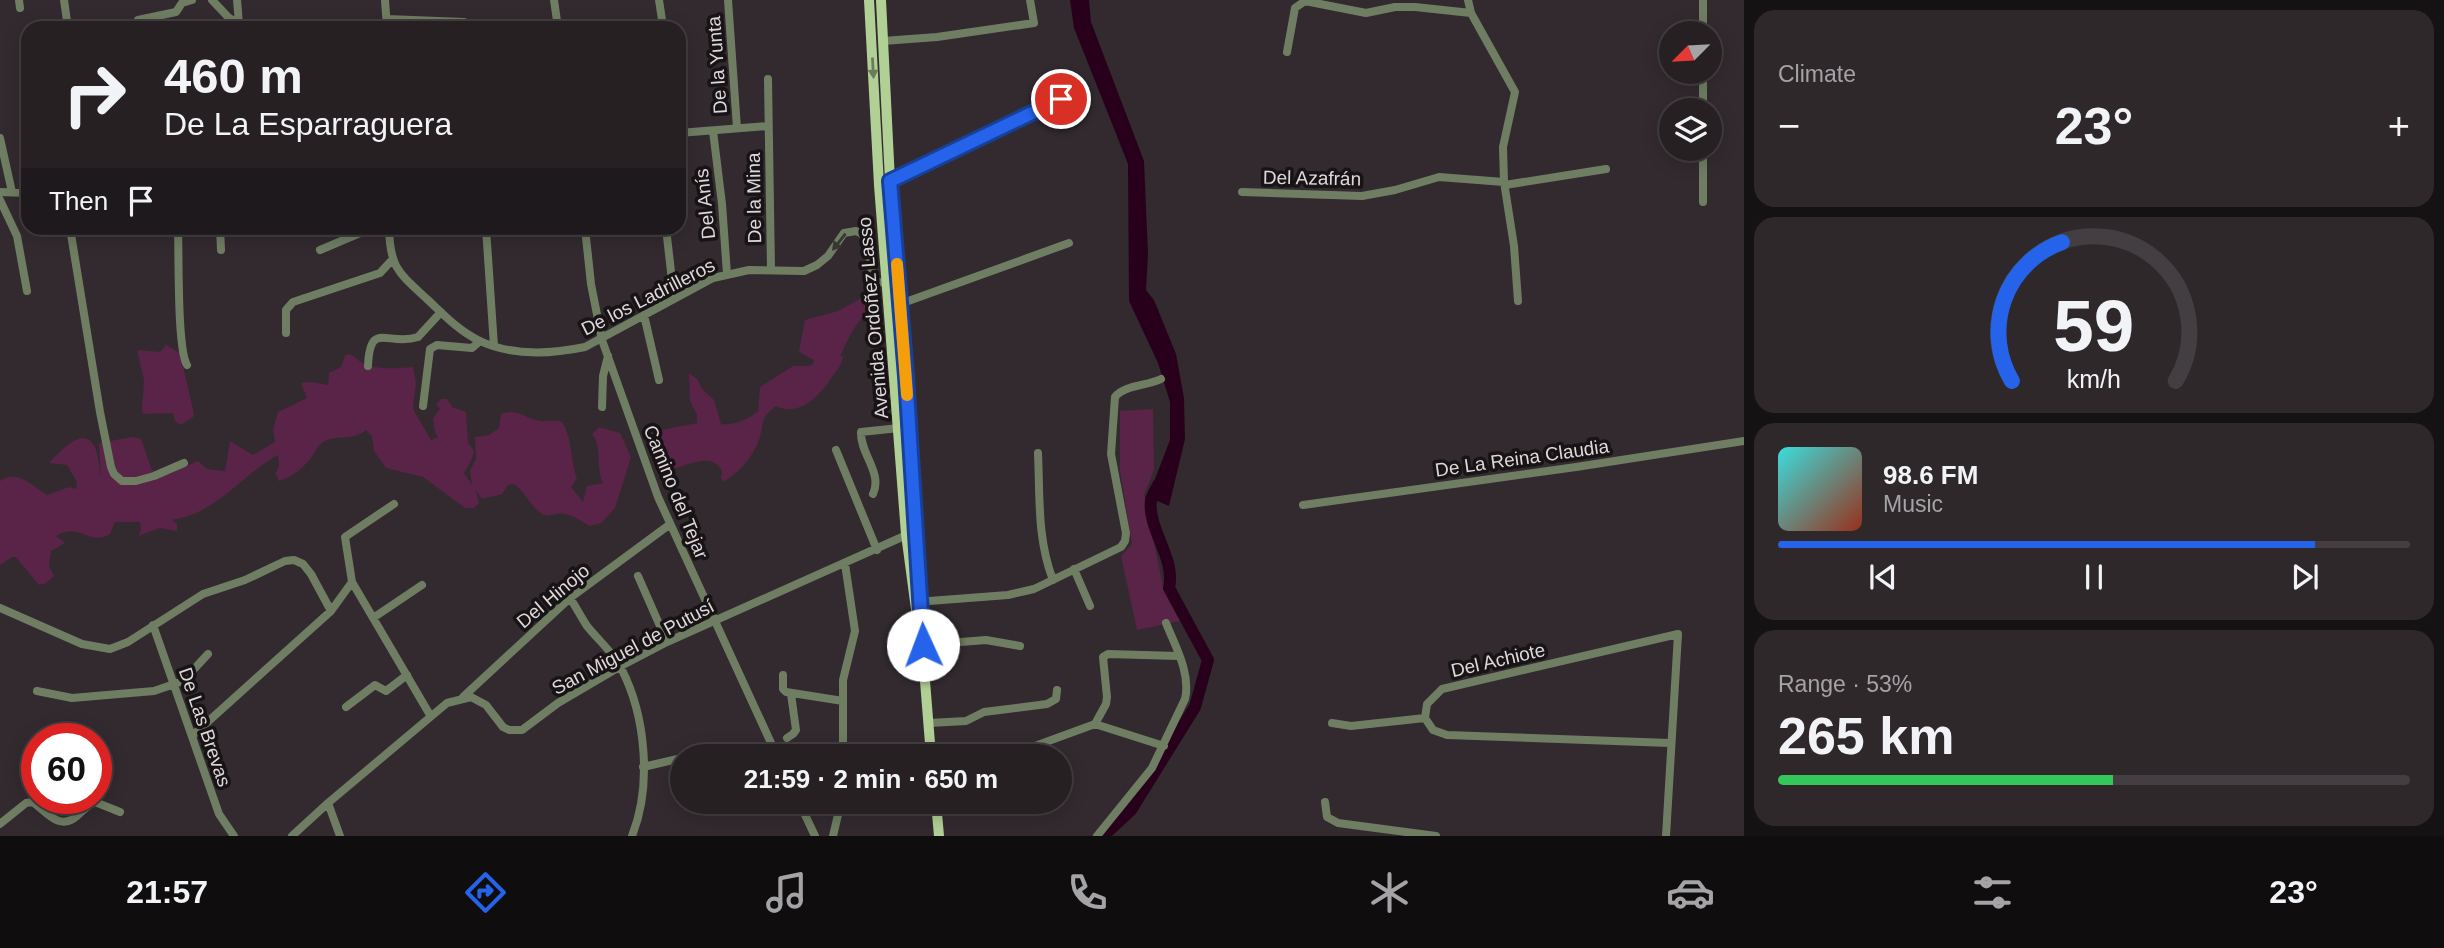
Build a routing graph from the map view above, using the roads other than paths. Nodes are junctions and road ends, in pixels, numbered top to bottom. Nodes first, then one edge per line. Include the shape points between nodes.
1 (64, 0) edge
2 (192, 0) edge
3 (212, 0) edge
4 (237, 0) edge
5 (385, 0) edge
6 (554, 0) edge
7 (659, 0) edge
8 (728, 0) edge
9 (869, 0) edge
10 (881, 0) edge
11 (1030, 0) edge
12 (1468, 0) edge
13 (1703, 0) edge
14 (1471, 13) junction
15 (138, 20) dead end
16 (67, 21) edge
17 (233, 21) edge
18 (239, 21) edge
19 (387, 21) edge
20 (557, 21) edge
21 (662, 21) edge
22 (1703, 21) edge
23 (883, 41) junction
24 (1287, 52) dead end
25 (768, 79) dead end
26 (1061, 99) dead end
27 (768, 126) junction
28 (737, 128) junction
29 (713, 131) junction
30 (686, 133) edge
31 (0, 138) edge
32 (1703, 161) edge
33 (1606, 169) dead end
34 (890, 181) junction
35 (1505, 183) junction
36 (0, 191) edge
37 (12, 192) junction
38 (1242, 192) dead end
39 (21, 193) edge
40 (0, 200) edge
41 (1703, 202) dead end
42 (71, 235) edge
43 (178, 235) edge
44 (220, 235) edge
45 (355, 235) edge
46 (390, 235) edge
47 (486, 235) edge
48 (586, 235) edge
49 (668, 235) edge
50 (1069, 243) dead end
51 (220, 250) dead end
52 (320, 250) dead end
53 (392, 260) junction
54 (772, 270) junction
55 (727, 274) junction
56 (888, 283) junction
57 (27, 291) dead end
58 (674, 298) junction
59 (1518, 301) dead end
60 (900, 304) junction
61 (441, 312) junction
62 (645, 315) junction
63 (286, 332) dead end
64 (602, 340) junction
65 (480, 341) junction
66 (494, 346) junction
67 (608, 356) junction
68 (187, 365) dead end
69 (368, 366) dead end
70 (1161, 379) dead end
71 (659, 380) dead end
72 (423, 406) dead end
73 (602, 407) dead end
74 (899, 428) junction
75 (1744, 441) edge
76 (836, 450) dead end
77 (1038, 453) dead end
78 (184, 463) dead end
79 (873, 494) dead end
80 (394, 505) dead end
81 (1303, 505) dead end
82 (669, 525) junction
83 (911, 533) junction
84 (877, 550) junction
85 (845, 564) junction
86 (1074, 569) junction
87 (638, 576) dead end
88 (1053, 580) junction
89 (352, 582) junction
90 (422, 585) dead end
91 (570, 598) junction
92 (918, 602) junction
93 (1090, 606) dead end
94 (0, 608) edge
95 (331, 611) junction
96 (373, 618) junction
97 (714, 620) junction
98 (1166, 623) dead end
99 (153, 625) junction
100 (667, 642) junction
101 (923, 645) junction
102 (1020, 646) dead end
103 (208, 653) dead end
104 (1178, 656) junction
105 (621, 666) junction
106 (407, 675) junction
107 (783, 676) dead end
108 (174, 686) junction
109 (1057, 690) dead end
110 (37, 691) dead end
111 (791, 694) junction
112 (463, 697) junction
113 (843, 701) junction
114 (346, 707) dead end
115 (430, 715) junction
116 (1425, 718) junction
117 (929, 723) junction
118 (1332, 723) dead end
119 (1095, 724) junction
120 (191, 736) junction
121 (787, 738) dead end
122 (1670, 743) junction
123 (771, 744) edge
124 (843, 744) edge
125 (930, 744) edge
126 (1040, 744) edge
127 (1164, 746) junction
128 (670, 761) edge
129 (643, 767) junction
130 (1325, 802) dead end
131 (328, 803) junction
132 (120, 812) dead end
133 (805, 814) edge
134 (838, 814) edge
135 (937, 814) edge
136 (0, 824) edge
137 (234, 836) edge
138 (292, 836) edge
139 (341, 836) edge
140 (632, 836) edge
141 (815, 836) edge
142 (833, 836) edge
143 (939, 836) edge
144 (1097, 836) edge
145 (1436, 836) edge
146 (1666, 836) edge

1 - 16 street
2 - 15 street via 176,12
3 - 17 street
4 - 18 street
5 - 19 street
6 - 20 street
7 - 21 street
8 - 28 street, De la Yunta
9 -> 56 main road, Avenida Ordoñez Lasso
10 - 23 main road, Avenida Ordoñez Lasso
11 - 23 street via 1034,23
12 - 14 street
13 - 22 street
14 - 24 street via 1415,6 1366,12 1306,1 1295,8
14 - 35 street via 1515,92 1503,147
23 - 34 main road, Avenida Ordoñez Lasso
25 - 27 street, De la Mina
26 - 34 street
27 - 28 street
27 - 54 street, De la Mina
28 - 29 street
29 - 30 street
29 - 55 street, Del Anís
31 - 37 street
32 - 41 street
33 - 35 street, Del Azafrán
34 - 60 main road, Avenida Ordoñez Lasso
35 - 38 street, Del Azafrán via 1439,177 1362,196
35 - 59 street
36 - 37 street
37 - 39 street
40 - 57 street via 17,236
42 - 78 street via 114,474 122,481 136,481
43 - 68 street via 181,334
44 - 51 street
45 - 52 street
46 - 53 street
47 - 66 street
48 - 64 street, Camino del Tejar
49 - 58 street
50 - 60 street
53 - 61 street, De los Ladrilleros via 402,276
53 - 63 street via 380,273 293,302 286,310
54 - 55 street, De los Ladrilleros
56 -> 54 street, De los Ladrilleros via 873,278 867,243 856,231 844,233 817,265 804,271
55 - 58 street, De los Ladrilleros
56 - 74 main road, Avenida Ordoñez Lasso
58 - 62 street, De los Ladrilleros
60 - 83 main road, Avenida Ordoñez Lasso
61 - 65 street, De los Ladrilleros
61 - 69 street via 418,337 371,342
62 - 64 street, De los Ladrilleros
62 - 71 street
64 - 66 street, De los Ladrilleros via 564,352
64 - 67 street, Camino del Tejar
65 - 66 street, De los Ladrilleros
65 - 72 street via 472,348 437,345 430,349
67 - 73 street
67 - 82 street, Camino del Tejar
70 - 86 street via 1126,388 1115,397 1111,454 1125,541
74 - 79 street via 861,432 876,481
74 - 83 main road, Avenida Ordoñez Lasso
75 - 81 street, De La Reina Claudia
76 - 84 street
77 - 88 street via 1041,538
80 - 89 street via 345,537
82 - 91 street, Del Hinojo
82 - 97 street, Camino del Tejar
83 - 84 street, San Miguel de Putusí
83 - 92 main road, Avenida Ordoñez Lasso
84 - 85 street, San Miguel de Putusí
85 - 97 street, San Miguel de Putusí
85 - 113 street via 855,631 843,680
86 - 88 street
86 - 93 street
87 - 100 street
88 - 92 street via 1008,595
89 - 95 street
89 - 96 street
90 - 96 street
91 - 105 street
91 - 112 street, Del Hinojo
92 - 101 main road, Avenida Ordoñez Lasso
94 - 99 street via 101,648 119,647
95 - 99 street via 311,574 294,560 203,594
95 - 120 street
96 - 106 street
97 - 100 street, San Miguel de Putusí
97 - 123 street, Camino del Tejar
98 - 104 street
99 - 108 street, De Las Brevas
100 - 105 street, San Miguel de Putusí
101 - 102 street via 986,640
101 - 117 main road, Avenida Ordoñez Lasso
103 - 108 street
104 - 119 street via 1104,655 1107,697
104 - 127 street via 1186,694
105 - 112 street, San Miguel de Putusí via 522,730 509,730 486,705
105 - 129 street via 638,720
106 - 114 street via 386,691 375,685
106 - 115 street
107 - 111 street via 784,691
108 - 110 street via 72,698
108 - 120 street, De Las Brevas
109 - 117 street via 1056,699 1047,704 984,712 966,721
111 - 113 street
111 - 121 street via 796,730
112 - 115 street
113 - 124 street
115 - 131 street
116 - 118 street via 1351,726
116 - 122 street via 1433,730 1447,736
116 - 122 street, Del Achiote via 1427,704 1441,689 1678,634
117 - 125 main road, Avenida Ordoñez Lasso
119 - 126 street
119 - 127 street
120 - 137 street, De Las Brevas via 219,814
122 - 146 street
127 - 144 street via 1152,768
128 - 129 street
129 - 140 street via 642,802
130 - 145 street via 1327,817 1338,823
131 - 138 street
131 - 139 street
132 - 136 street via 95,802 62,823 33,802
133 - 141 street
134 - 142 street
135 - 143 main road

